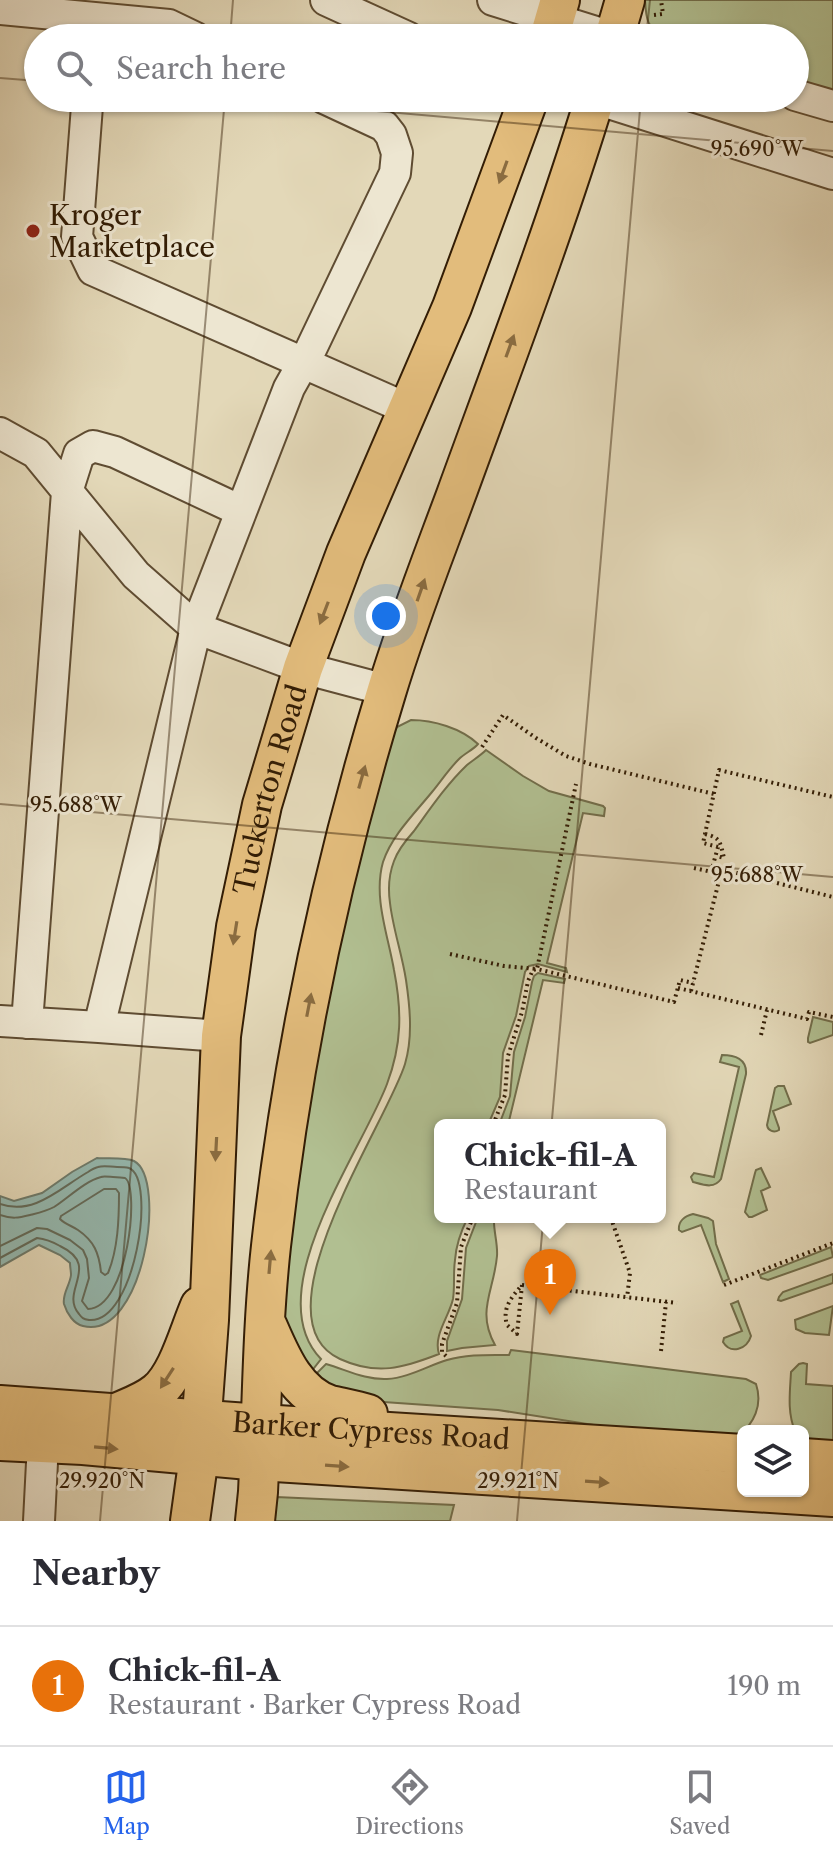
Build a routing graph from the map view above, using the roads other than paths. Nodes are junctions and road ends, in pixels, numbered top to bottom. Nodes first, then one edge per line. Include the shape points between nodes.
1 (326, 0) edge
2 (493, 0) edge
3 (625, 0) edge
4 (0, 9) edge
5 (554, 19) edge
6 (130, 20) edge
7 (161, 24) edge
8 (378, 24) edge
9 (618, 24) edge
10 (809, 99) edge
11 (833, 106) edge
12 (87, 112) edge
13 (354, 112) edge
14 (524, 112) edge
15 (591, 112) edge
16 (639, 112) edge
17 (833, 174) edge
18 (304, 364) junction
19 (408, 409) junction
20 (0, 433) edge
21 (67, 492) junction
22 (241, 511) junction
23 (196, 628) junction
24 (303, 668) junction
25 (386, 690) junction
26 (14, 1022) edge
27 (99, 1027) junction
28 (221, 1036) junction
29 (210, 1281) junction
30 (265, 1319) junction
31 (0, 1405) edge
32 (116, 1413) junction
33 (202, 1419) junction
34 (261, 1424) junction
35 (440, 1434) junction
36 (0, 1441) edge
37 (43, 1443) junction
38 (737, 1454) edge
39 (199, 1456) junction
40 (809, 1458) edge
41 (833, 1460) edge
42 (259, 1461) junction
43 (833, 1497) edge
44 (39, 1521) edge
45 (190, 1521) edge
46 (255, 1521) edge

1 - 8 street
2 - 5 street
3 - 9 main road
4 - 6 street
6 - 7 street
10 - 11 street
12 - 18 street via 77,237 93,270
13 - 18 street via 391,135 397,153 395,173
14 -> 19 main road, Tuckerton Road
25 -> 15 main road
16 - 17 street
18 - 19 street
18 - 22 street via 289,388
19 -> 24 main road, Tuckerton Road
20 - 21 street via 36,453
21 - 22 street via 79,454 93,446
21 - 23 street via 136,575
21 - 26 street
22 - 23 street
23 - 24 street
23 - 27 street
24 - 25 street
24 -> 28 main road, Tuckerton Road via 262,805 236,927
30 -> 25 main road via 288,1123 322,933
26 - 27 street
27 - 28 street
28 -> 29 main road, Tuckerton Road
29 -> 32 main road via 165,1384
29 - 33 main road, Tuckerton Road
30 - 34 main road
30 - 35 main road via 282,1359 316,1398
31 - 32 main road, Barker Cypress Road
32 - 33 main road, Barker Cypress Road
33 - 34 main road, Barker Cypress Road
33 - 39 main road, Tuckerton Road
34 - 35 main road, Barker Cypress Road
34 - 42 main road
35 - 38 main road, Barker Cypress Road
36 - 37 main road, Barker Cypress Road
37 -> 39 main road, Barker Cypress Road
37 - 44 street
39 - 42 main road, Barker Cypress Road
39 - 45 main road, Tuckerton Road
40 - 41 main road
42 -> 43 main road, Barker Cypress Road
42 - 46 main road

